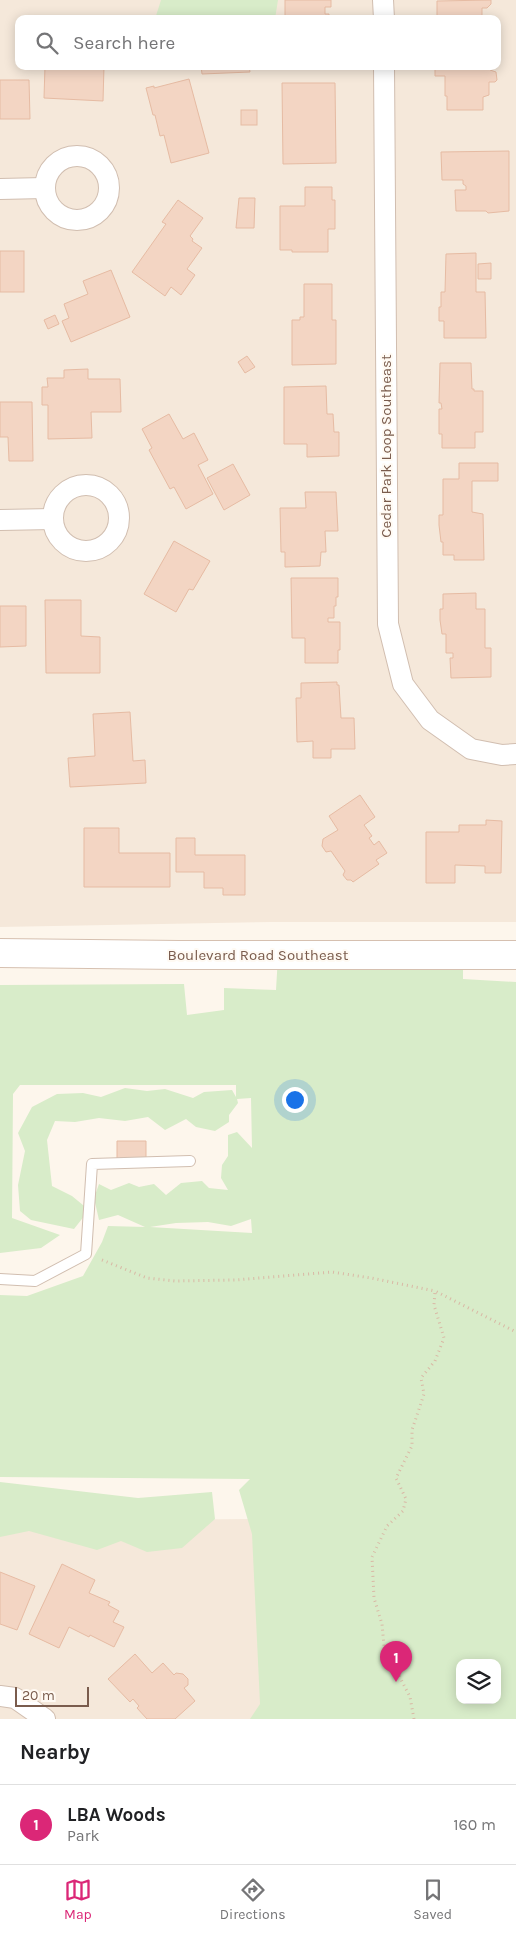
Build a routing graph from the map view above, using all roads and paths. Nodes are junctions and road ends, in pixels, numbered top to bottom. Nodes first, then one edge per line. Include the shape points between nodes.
1 (384, 0) edge
2 (384, 15) edge
3 (384, 70) edge
4 (44, 188) dead end
5 (0, 189) edge
6 (53, 519) dead end
7 (0, 520) edge
8 (516, 754) edge
9 (0, 953) edge
10 (516, 955) edge
11 (190, 1161) dead end
12 (86, 1254) junction
13 (0, 1279) edge
14 (435, 1291) junction
15 (516, 1332) edge
16 (0, 1696) edge
17 (45, 1719) edge
18 (414, 1719) edge

1 - 2 street
3 - 8 street, Cedar Park Loop Southeast via 388,624 403,684 430,720 471,749
4 - 5 street
6 - 7 street
9 - 10 street, Boulevard Road Southeast
11 - 12 lane via 92,1164
12 - 13 lane via 35,1281
12 - 14 path via 147,1278 175,1282 332,1272
14 - 15 path
14 - 18 path via 434,1305 444,1338 435,1361 421,1378 424,1394 412,1430 412,1446 396,1478 406,1499 403,1511 387,1526 372,1557 374,1598 382,1624 384,1646 410,1697
16 - 17 street via 15,1698

